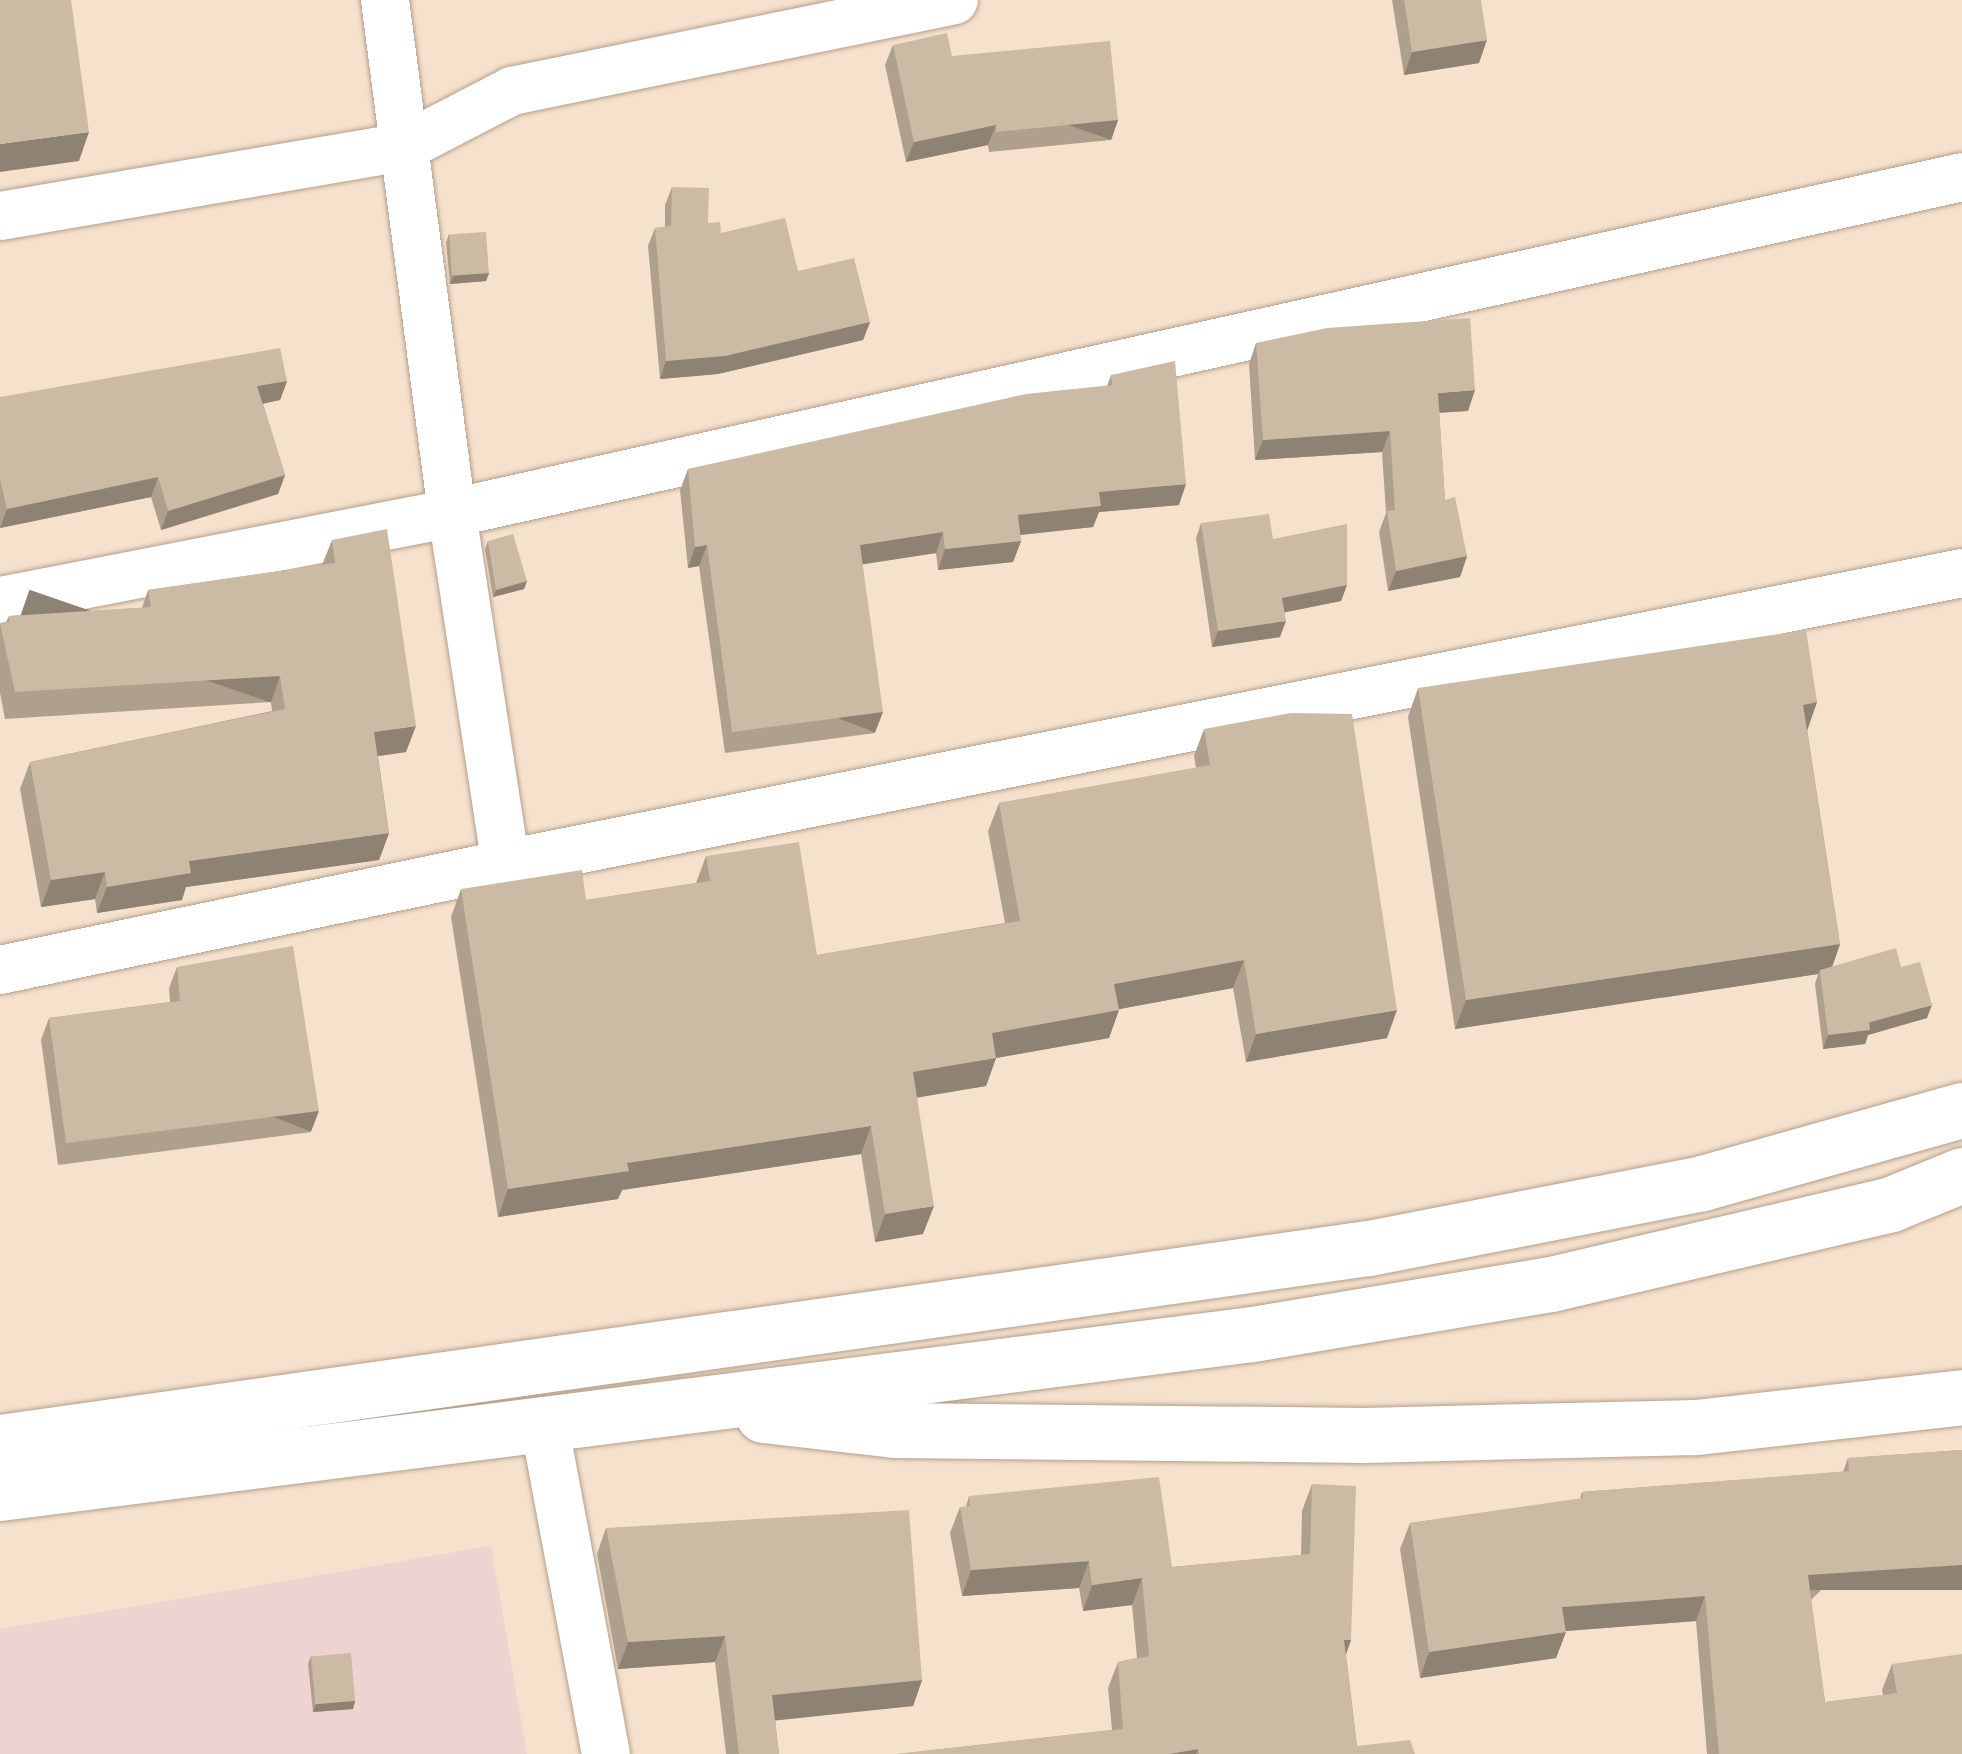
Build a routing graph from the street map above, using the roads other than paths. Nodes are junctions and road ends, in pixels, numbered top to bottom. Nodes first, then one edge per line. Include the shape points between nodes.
1 (384, 0) edge
2 (954, 0) edge
3 (404, 147) junction
4 (1962, 176) edge
5 (0, 216) edge
6 (452, 513) junction
7 (1962, 573) edge
8 (0, 602) edge
9 (506, 864) junction
10 (0, 970) edge
11 (1962, 1110) edge
12 (1962, 1175) edge
13 (1962, 1397) edge
14 (676, 1406) junction
15 (544, 1423) junction
16 (0, 1442) edge
17 (0, 1493) edge
18 (606, 1754) edge

1 - 3 street
2 - 3 street via 512,91
3 - 5 street
3 - 6 street
4 - 6 street
6 - 8 street
6 - 9 street
7 - 9 street
9 - 10 street
11 - 16 highway via 1702,1182 1368,1248
12 - 14 highway via 1891,1204 1551,1284 1252,1334
13 - 14 highway via 1696,1427 1364,1436 894,1430
14 - 15 highway
15 - 17 highway
15 - 18 street

